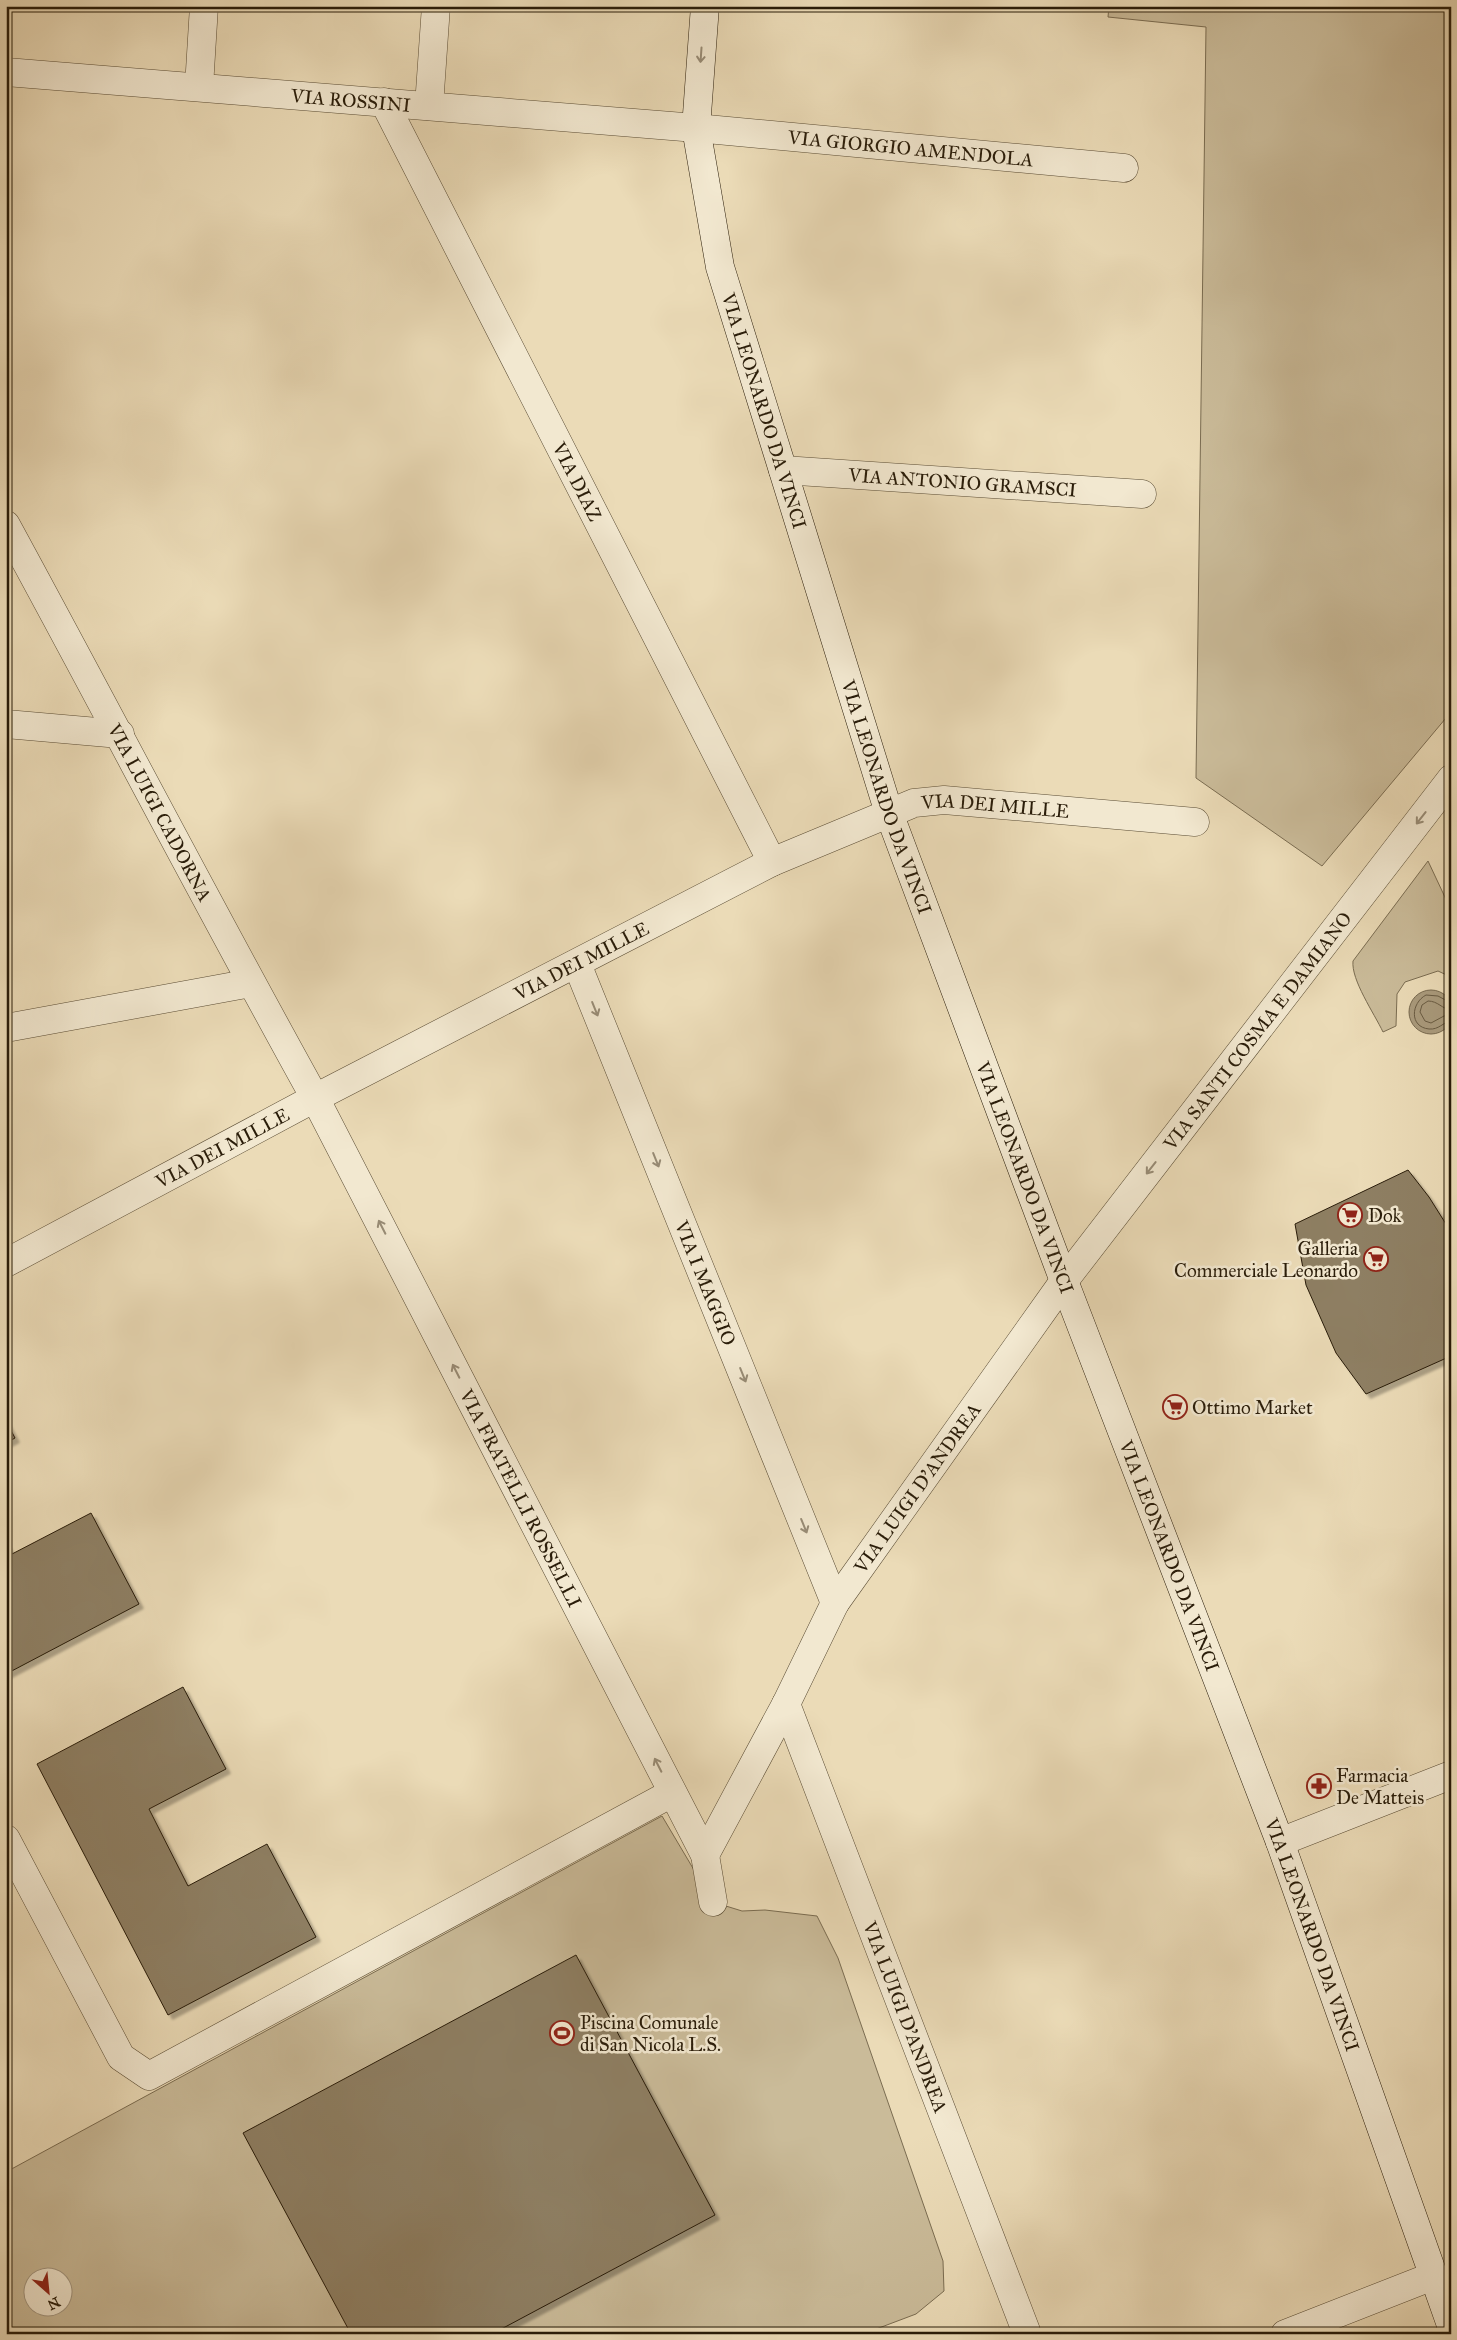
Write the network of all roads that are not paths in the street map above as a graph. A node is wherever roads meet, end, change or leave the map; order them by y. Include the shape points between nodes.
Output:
1 (204, 6) edge
2 (436, 6) edge
3 (705, 6) edge
4 (6, 72) edge
5 (199, 87) junction
6 (384, 102) junction
7 (429, 106) junction
8 (696, 128) junction
9 (1124, 168) dead end
10 (783, 470) junction
11 (1142, 494) dead end
12 (6, 525) edge
13 (6, 724) edge
14 (120, 734) junction
15 (1451, 779) edge
16 (890, 814) junction
17 (1195, 822) dead end
18 (772, 862) junction
19 (576, 964) junction
20 (251, 983) junction
21 (6, 1028) edge
22 (315, 1098) junction
23 (6, 1263) edge
24 (1064, 1282) junction
25 (835, 1603) junction
26 (786, 1704) junction
27 (1451, 1775) edge
28 (672, 1793) junction
29 (6, 1839) edge
30 (1280, 1842) junction
31 (705, 1855) junction
32 (713, 1902) dead end
33 (1434, 2276) junction
34 (1451, 2325) edge
35 (1024, 2333) edge
36 (1285, 2334) edge

1 - 5 street
2 - 7 street
3 -> 8 street, VIA LEONARDO DA VINCI
4 - 5 street, VIA ROSSINI
5 - 6 street, VIA ROSSINI
6 - 7 street, VIA ROSSINI
6 - 18 street, VIA DIAZ
7 - 8 street, VIA ROSSINI
8 - 9 street, VIA GIORGIO AMENDOLA
8 - 10 street, VIA LEONARDO DA VINCI via 720,267
10 - 11 street, VIA ANTONIO GRAMSCI
10 - 16 street, VIA LEONARDO DA VINCI
12 - 14 street, VIA LUIGI CADORNA
13 - 14 street
14 - 20 street, VIA LUIGI CADORNA
15 -> 24 street, VIA SANTI COSMA E DAMIANO
16 - 17 street, VIA DEI MILLE via 914,803 944,800
16 - 18 street, VIA DEI MILLE
16 - 24 street, VIA LEONARDO DA VINCI
18 - 19 street, VIA DEI MILLE
19 - 22 street, VIA DEI MILLE
19 -> 25 street, VIA I MAGGIO
20 - 21 street
20 - 22 street, VIA LUIGI CADORNA
22 - 23 street, VIA DEI MILLE
28 -> 22 street, VIA FRATELLI ROSSELLI
24 - 25 street, VIA LUIGI D'ANDREA
24 - 30 street, VIA LEONARDO DA VINCI
25 - 26 street, VIA LUIGI D'ANDREA
26 - 31 street, VIA LUIGI D'ANDREA
26 - 35 street, VIA LUIGI D'ANDREA
27 - 30 street
28 - 29 street via 149,2076 121,2057
28 - 31 street, VIA FRATELLI ROSSELLI
30 - 33 street, VIA LEONARDO DA VINCI
31 - 32 street, VIA FRATELLI ROSSELLI
33 - 34 street, VIA LEONARDO DA VINCI
33 - 36 street

